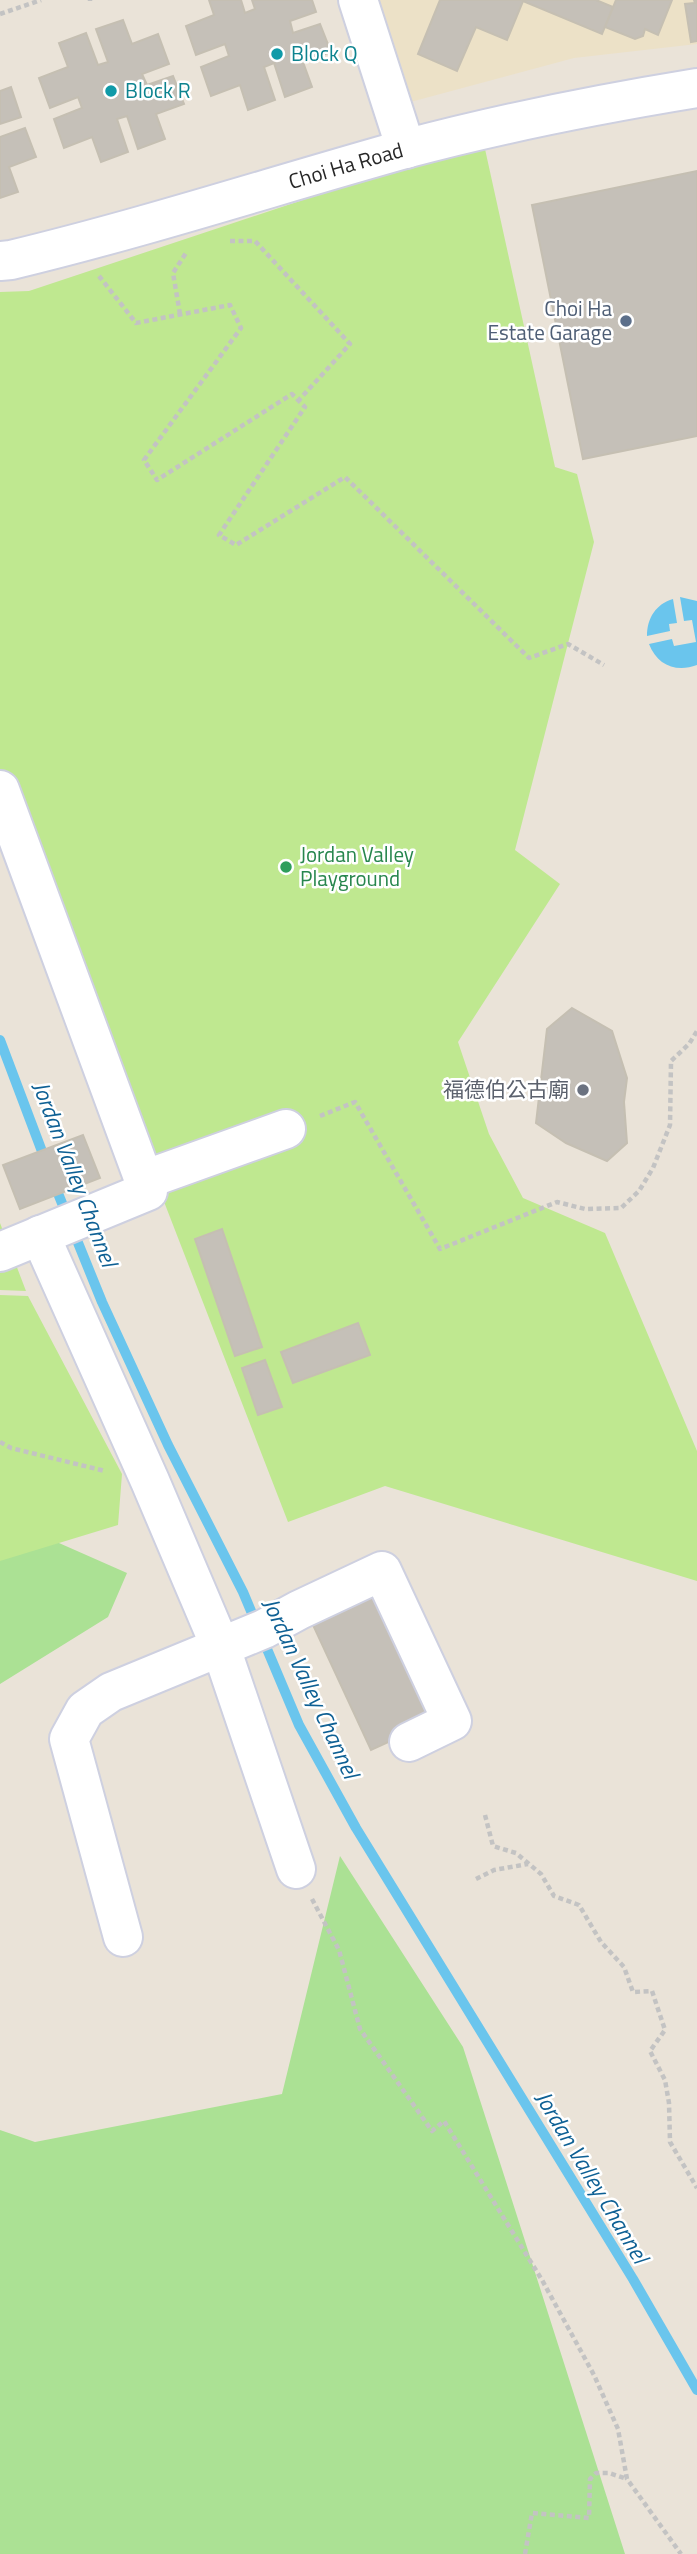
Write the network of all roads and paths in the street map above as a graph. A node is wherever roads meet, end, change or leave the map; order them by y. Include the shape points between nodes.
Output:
1 (41, 0) edge
2 (358, 0) edge
3 (0, 14) edge
4 (697, 88) edge
5 (406, 149) junction
6 (218, 241) dead end
7 (187, 252) dead end
8 (4, 259) edge
9 (97, 274) dead end
10 (180, 314) junction
11 (299, 400) junction
12 (604, 665) dead end
13 (0, 790) edge
14 (697, 1031) edge
15 (355, 1102) dead end
16 (286, 1129) dead end
17 (146, 1185) junction
18 (40, 1235) junction
19 (0, 1252) edge
20 (0, 1442) edge
21 (150, 1482) junction
22 (221, 1648) junction
23 (409, 1742) dead end
24 (485, 1815) dead end
25 (529, 1864) junction
26 (296, 1869) joint
27 (476, 1879) dead end
28 (123, 1937) dead end
29 (697, 2188) edge
30 (627, 2479) junction
31 (525, 2554) edge
32 (681, 2554) edge

1 - 3 path
2 - 5 street
4 - 5 street, Choi Ha Road via 580,107
5 - 8 street, Choi Ha Road via 125,232
6 - 11 path via 255,241 350,344
7 - 10 path via 173,273
9 - 10 path via 135,323
10 - 11 path via 230,305 241,328 144,460 157,480 292,394
11 - 12 path via 304,407 219,535 236,545 345,477 529,658 568,644
13 - 17 street
14 - 15 path via 671,1061 670,1125 653,1168 621,1208 585,1209 557,1202 440,1248
16 - 17 street
17 - 18 street
18 - 19 street
18 - 21 street
20 - 21 path
21 - 22 street
22 - 23 street via 382,1571 452,1721
22 - 26 street
22 - 28 street via 111,1692 85,1710 69,1739 84,1754
24 - 25 path via 493,1846 516,1853
25 - 27 path via 494,1870
25 - 29 path via 554,1896 579,1905 601,1942 624,1967 633,1992 652,1991 665,2030 650,2051 665,2080 670,2142
26 - 30 path via 340,1950 360,2029 432,2131 444,2122 594,2375 618,2429
30 - 31 path via 609,2473 596,2473 590,2479 589,2518 532,2513
30 - 32 path

